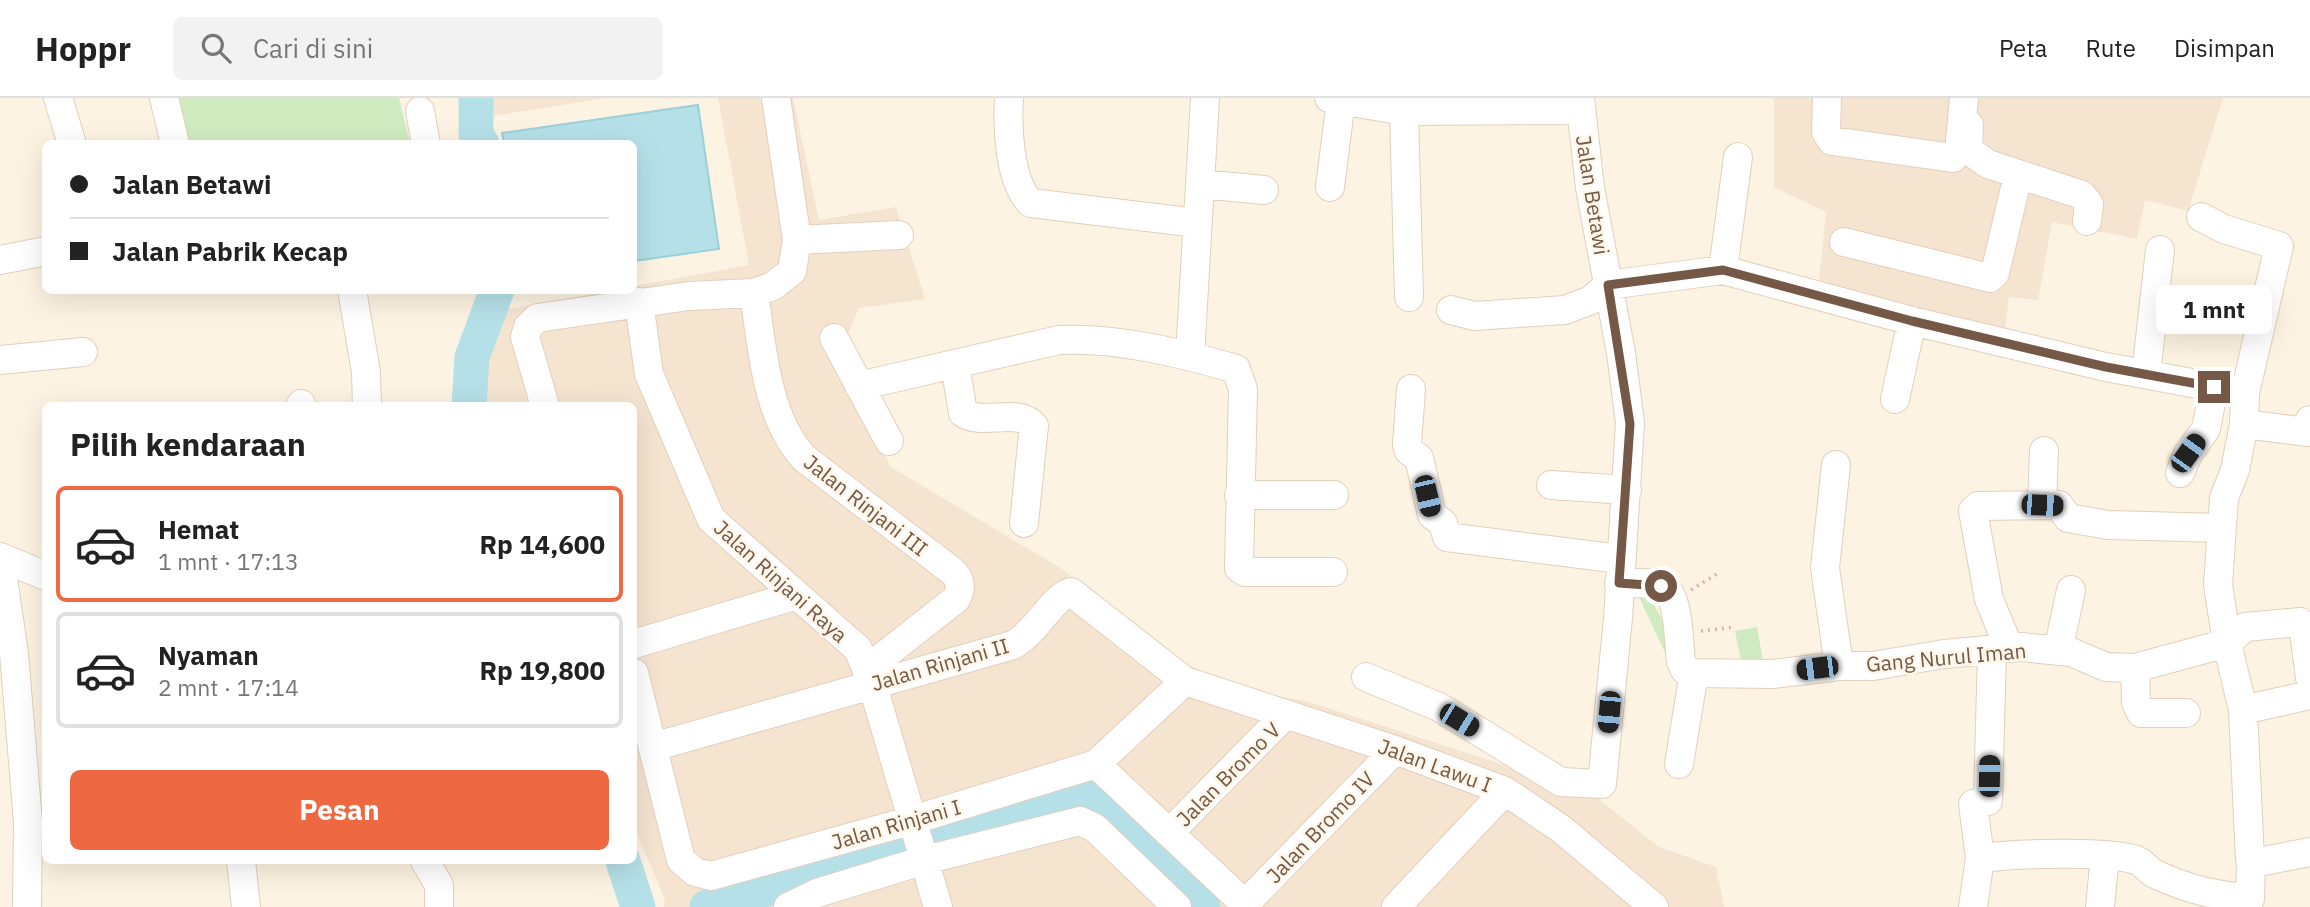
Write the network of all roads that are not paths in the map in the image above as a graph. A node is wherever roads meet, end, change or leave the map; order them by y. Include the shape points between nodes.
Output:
1 (58, 98) edge
2 (164, 98) edge
3 (776, 98) edge
4 (1009, 98) edge
5 (1205, 98) edge
6 (1827, 98) edge
7 (1964, 98) edge
8 (1974, 98) edge
9 (1335, 99) edge
10 (1580, 104) edge
11 (1404, 110) junction
12 (420, 111) dead end
13 (71, 140) edge
14 (174, 140) edge
15 (425, 140) edge
16 (1738, 157) dead end
17 (2018, 175) junction
18 (1201, 184) junction
19 (1330, 187) dead end
20 (1264, 190) dead end
21 (2201, 217) dead end
22 (2087, 221) dead end
23 (1197, 223) junction
24 (899, 235) dead end
25 (797, 240) junction
26 (1844, 242) dead end
27 (2160, 250) dead end
28 (42, 252) edge
29 (0, 260) edge
30 (1723, 270) junction
31 (1608, 285) junction
32 (754, 293) junction
33 (353, 294) edge
34 (1409, 297) dead end
35 (639, 302) junction
36 (1451, 310) dead end
37 (1912, 321) junction
38 (834, 338) dead end
39 (83, 352) dead end
40 (1190, 356) junction
41 (0, 360) edge
42 (955, 364) junction
43 (2146, 374) junction
44 (859, 386) junction
45 (2214, 387) junction
46 (1411, 389) dead end
47 (2245, 393) junction
48 (1895, 399) dead end
49 (366, 402) edge
50 (544, 402) edge
51 (2244, 424) junction
52 (2309, 428) edge
53 (889, 441) dead end
54 (2044, 451) dead end
55 (1836, 465) dead end
56 (2180, 473) dead end
57 (1551, 485) dead end
58 (1627, 490) junction
59 (1239, 495) junction
60 (1334, 495) dead end
61 (2042, 505) junction
62 (1024, 523) dead end
63 (2222, 528) junction
64 (0, 558) edge
65 (1619, 571) junction
66 (1333, 572) dead end
67 (42, 574) edge
68 (2071, 590) dead end
69 (797, 595) junction
70 (637, 643) edge
71 (2227, 643) junction
72 (2000, 649) junction
73 (2058, 651) junction
74 (1839, 666) junction
75 (2136, 668) junction
76 (1695, 673) junction
77 (869, 676) junction
78 (1366, 677) dead end
79 (2310, 678) edge
80 (1185, 681) junction
81 (637, 685) edge
82 (2310, 695) edge
83 (2243, 710) junction
84 (2186, 713) dead end
85 (1286, 715) junction
86 (653, 747) junction
87 (1395, 750) junction
88 (1096, 764) junction
89 (1679, 764) dead end
90 (12, 775) edge
91 (1505, 791) junction
92 (37, 822) edge
93 (1169, 833) junction
94 (919, 840) junction
95 (2310, 852) edge
96 (2105, 856) junction
97 (1980, 858) junction
98 (2251, 860) junction
99 (241, 864) edge
100 (427, 864) edge
101 (18, 898) edge
102 (2251, 903) edge
103 (1246, 906) edge
104 (246, 907) edge
105 (439, 907) edge
106 (788, 907) edge
107 (938, 907) edge
108 (1177, 907) edge
109 (1396, 907) edge
110 (1654, 907) edge
111 (1973, 907) edge
112 (2100, 907) edge

1 - 13 street
2 - 14 street
3 - 25 street
4 - 23 street via 1009,142 1022,195 1031,203
5 - 18 street
6 - 7 street via 1826,132 1836,142 1953,158 1959,151
8 - 17 street via 1968,150
9 - 11 street
9 - 19 street
10 - 11 street
10 - 31 street, Jalan Betawi
11 - 34 street
12 - 15 street
16 - 30 street
17 - 22 street via 2082,195 2090,204
17 - 26 street via 1995,273 1990,278
18 - 20 street
18 - 23 street
21 - 47 street via 2279,246
23 - 40 street
24 - 25 street
25 - 32 street via 792,271
27 - 43 street
28 - 29 street
30 - 31 street
30 - 37 street
31 - 36 street via 1591,300 1565,310 1474,316
31 - 58 street, Jalan Betawi via 1630,424
32 - 35 street
32 - 77 street, Jalan Rinjani III via 762,349 790,444 952,571 960,583 956,598
33 - 49 street via 366,372
35 - 50 street via 537,318 528,327 525,337
35 - 69 street, Jalan Rinjani Raya via 649,374 705,509 720,530
37 - 43 street
37 - 48 street
38 - 44 street
39 - 41 street
40 - 42 street via 1083,338
40 - 59 street via 1236,369 1242,380
42 - 44 street
42 - 62 street via 963,413 973,418 1023,418 1034,426
43 - 45 street
44 - 53 street
45 - 47 street
45 - 56 street via 2206,429
46 - 65 street via 1407,445 1419,458 1432,514 1443,523 1447,537
47 - 51 street
51 - 52 street
51 - 63 street via 2224,498
54 - 61 street
55 - 74 street via 1825,568
57 - 58 street
58 - 65 street, Jalan Betawi
59 - 60 street
59 - 66 street via 1239,568 1245,572
61 - 63 street via 2059,505 2068,518 2108,525
61 - 72 street via 1978,506 1973,511
63 - 71 street via 2218,585
64 - 67 street
64 - 90 street via 14,653
65 - 76 street via 1661,586 1674,600 1683,668
65 - 78 street, Jalan Betawi via 1602,784 1560,782 1439,707
68 - 73 street
69 - 70 street
69 - 77 street, Jalan Rinjani Raya via 858,649
71 - 75 street, Gang Nurul Iman
71 - 79 street, Gang Nurul Iman via 2245,627 2300,622
71 - 83 street
72 - 73 street, Gang Nurul Iman
72 - 74 street, Gang Nurul Iman via 1873,666
72 - 97 street via 1981,803
73 - 75 street, Gang Nurul Iman via 2106,667
74 - 76 street, Gang Nurul Iman via 1773,674
75 - 84 street via 2136,703 2141,713
76 - 89 street
77 - 80 street, Jalan Rinjani II via 1013,645 1032,633 1059,598 1071,592
77 - 86 street, Jalan Rinjani II
77 - 94 street, Jalan Rinjani Raya
80 - 85 street, Jalan Lawu I
80 - 88 street
81 - 86 street
82 - 83 street
83 - 98 street
85 - 87 street, Jalan Lawu I
85 - 93 street, Jalan Bromo V
86 - 94 street, Jalan Rinjani I via 681,860 695,872 714,875
87 - 91 street, Jalan Lawu I
87 - 103 street, Jalan Bromo IV
88 - 93 street
88 - 94 street, Jalan Rinjani I
90 - 92 street
91 - 109 street
91 - 110 street, Jalan Lawu I via 1560,828
92 - 101 street
93 - 103 street
94 - 106 street
94 - 107 street, Jalan Rinjani Raya
94 - 108 street via 1085,822
95 - 98 street
96 - 97 street
96 - 102 street via 2138,860 2149,872 2195,892
96 - 112 street
97 - 111 street
98 - 102 street
99 - 104 street
100 - 105 street via 439,885

